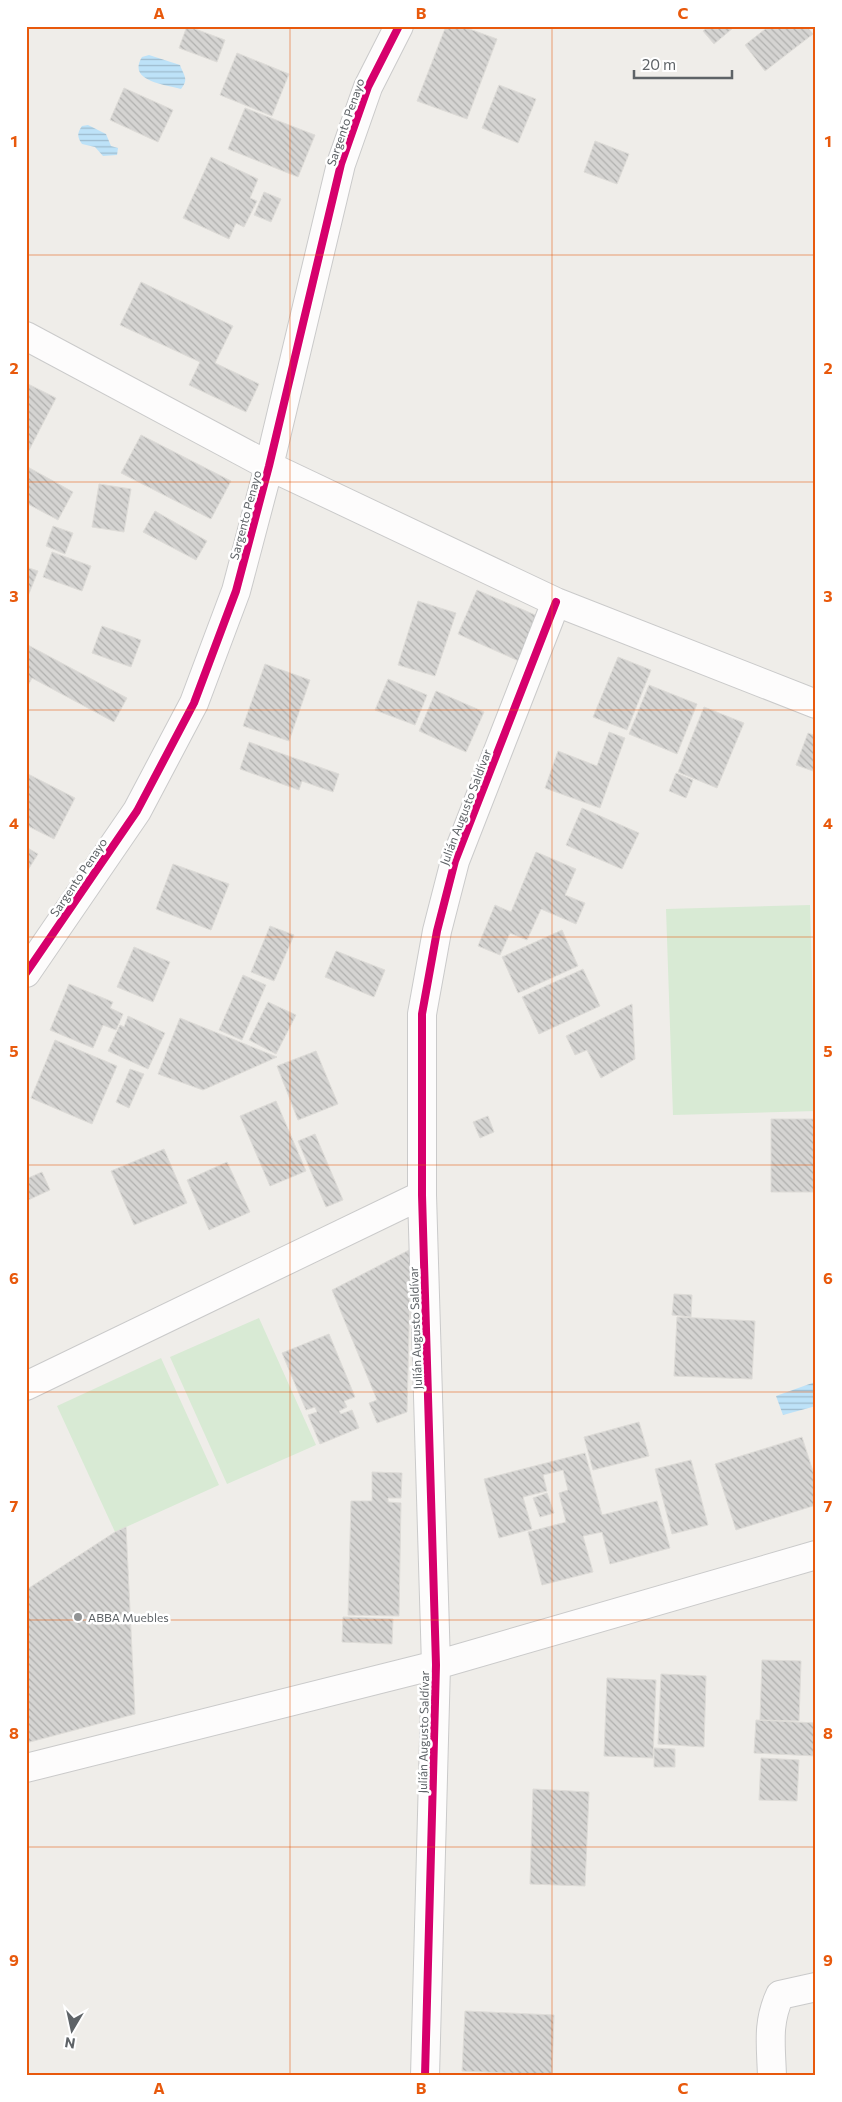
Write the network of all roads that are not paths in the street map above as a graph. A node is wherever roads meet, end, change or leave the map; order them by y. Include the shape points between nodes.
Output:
1 (399, 26) edge
2 (26, 336) edge
3 (270, 466) junction
4 (556, 602) junction
5 (816, 704) edge
6 (26, 974) edge
7 (422, 1195) junction
8 (26, 1386) edge
9 (816, 1555) edge
10 (436, 1665) junction
11 (26, 1768) edge
12 (816, 1987) edge
13 (425, 2076) edge
14 (772, 2076) edge

1 - 3 street, Sargento Penayo via 368,87 341,164
2 - 3 street
3 - 4 street
3 - 6 street, Sargento Penayo via 236,591 194,703 137,811
4 - 5 street
4 - 7 street, Julián Augusto Saldívar via 455,861 437,930 422,1014
7 - 8 street
7 - 10 street, Julián Augusto Saldívar
9 - 10 street
10 - 11 street
10 - 13 street, Julián Augusto Saldívar
12 - 14 street via 780,1995 770,2028

